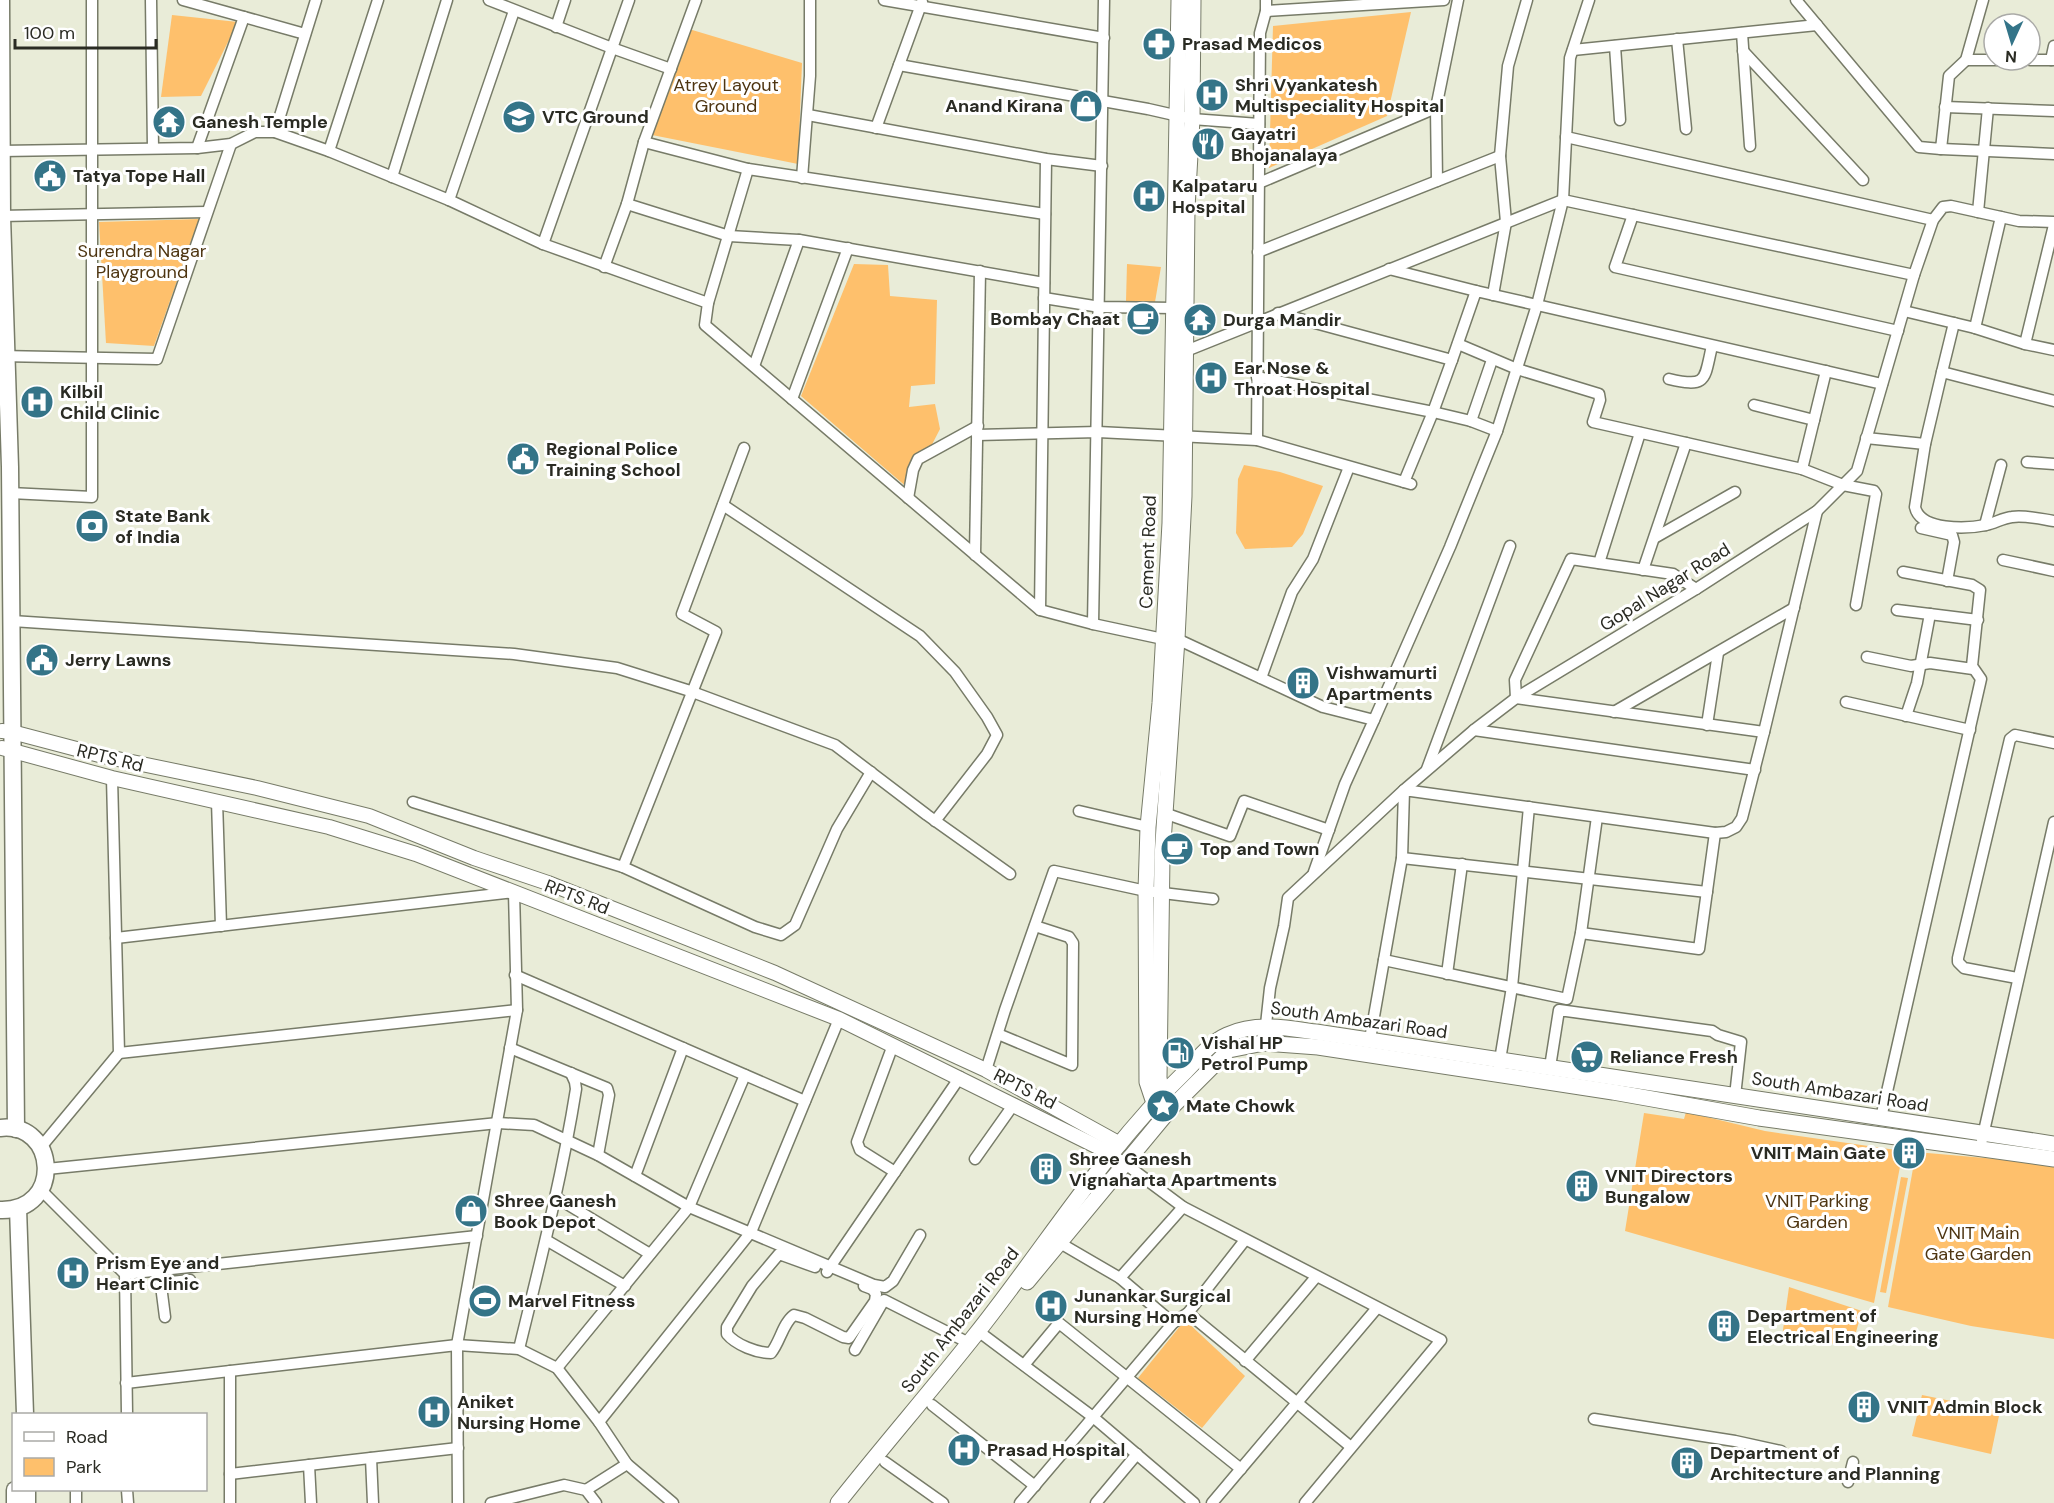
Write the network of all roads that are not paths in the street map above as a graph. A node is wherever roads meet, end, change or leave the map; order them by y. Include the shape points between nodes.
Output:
1 (1, 0) edge
2 (92, 0) edge
3 (151, 0) edge
4 (183, 0) edge
5 (316, 0) edge
6 (378, 0) edge
7 (447, 0) edge
8 (489, 0) edge
9 (565, 0) edge
10 (629, 0) edge
11 (696, 0) edge
12 (810, 0) edge
13 (884, 0) edge
14 (1104, 0) edge
15 (1179, 0) edge
16 (1193, 0) edge
17 (1444, 0) edge
18 (1458, 0) edge
19 (1527, 0) edge
20 (1589, 0) edge
21 (1796, 0) edge
22 (1983, 0) edge
23 (921, 3) edge
24 (1266, 5) edge
25 (514, 10) junction
26 (244, 17) junction
27 (1817, 25) junction
28 (556, 27) junction
29 (1742, 33) junction
30 (305, 34) junction
31 (1104, 38) junction
32 (1677, 39) junction
33 (1615, 46) junction
34 (2054, 46) edge
35 (612, 48) junction
36 (1573, 50) junction
37 (1743, 51) junction
38 (1966, 60) junction
39 (1982, 60) edge
40 (2052, 60) edge
41 (899, 65) junction
42 (671, 69) junction
43 (1104, 102) junction
44 (1946, 107) junction
45 (1436, 108) junction
46 (1988, 108) junction
47 (2054, 111) edge
48 (808, 115) junction
49 (1184, 117) junction
50 (1620, 120) dead end
51 (1259, 124) junction
52 (876, 128) junction
53 (1686, 129) dead end
54 (276, 132) junction
55 (1566, 137) junction
56 (644, 142) junction
57 (231, 144) junction
58 (1750, 147) dead end
59 (153, 148) junction
60 (197, 148) junction
61 (1941, 148) junction
62 (91, 150) junction
63 (1984, 150) junction
64 (1, 151) edge
65 (329, 151) junction
66 (2054, 154) edge
67 (1500, 156) junction
68 (1046, 159) junction
69 (1102, 166) junction
70 (748, 170) junction
71 (392, 177) junction
72 (802, 178) junction
73 (1863, 180) dead end
74 (1437, 181) junction
75 (1258, 183) junction
76 (449, 200) junction
77 (1563, 200) junction
78 (627, 204) junction
79 (207, 212) junction
80 (1978, 212) junction
81 (92, 213) junction
82 (1045, 214) junction
83 (1633, 215) junction
84 (1, 216) edge
85 (2001, 217) junction
86 (1933, 220) junction
87 (1506, 222) junction
88 (2054, 223) edge
89 (729, 236) junction
90 (799, 240) junction
91 (543, 244) junction
92 (848, 248) junction
93 (1258, 252) junction
94 (604, 267) junction
95 (1389, 269) junction
96 (980, 272) junction
97 (1914, 275) junction
98 (1044, 283) junction
99 (1476, 291) junction
100 (1493, 295) junction
101 (1044, 298) junction
102 (708, 303) junction
103 (1537, 305) junction
104 (1100, 307) junction
105 (1174, 308) junction
106 (1904, 311) junction
107 (1277, 313) junction
108 (1257, 321) junction
109 (1954, 323) junction
110 (1976, 328) junction
111 (1898, 331) junction
112 (1458, 344) junction
113 (2025, 344) junction
114 (1712, 346) junction
115 (2054, 350) edge
116 (1186, 351) junction
117 (2, 356) edge
118 (93, 359) junction
119 (1452, 360) junction
120 (1492, 360) junction
121 (754, 366) junction
122 (1517, 369) junction
123 (1826, 372) junction
124 (1942, 372) junction
125 (1257, 377) junction
126 (1669, 380) dead end
127 (1882, 384) junction
128 (792, 399) junction
129 (2054, 400) edge
130 (1754, 405) dead end
131 (1433, 412) junction
132 (1814, 420) junction
133 (1471, 421) junction
134 (978, 430) junction
135 (1497, 431) junction
136 (1098, 432) junction
137 (1640, 433) junction
138 (1042, 435) junction
139 (1178, 436) junction
140 (1866, 438) junction
141 (1257, 441) junction
142 (1686, 443) junction
143 (1925, 444) junction
144 (744, 448) dead end
145 (2027, 462) dead end
146 (2054, 464) edge
147 (2001, 465) dead end
148 (1349, 466) junction
149 (1802, 469) junction
150 (1843, 485) junction
151 (1735, 492) dead end
152 (10, 494) junction
153 (908, 498) junction
154 (723, 504) junction
155 (1816, 511) junction
156 (2054, 521) edge
157 (1985, 525) junction
158 (1921, 528) dead end
159 (1656, 537) junction
160 (1510, 546) dead end
161 (975, 555) junction
162 (2003, 560) dead end
163 (1599, 563) junction
164 (0, 564) edge
165 (1643, 570) junction
166 (1903, 572) dead end
167 (2054, 572) edge
168 (1947, 580) junction
169 (1696, 589) junction
170 (1856, 605) dead end
171 (1794, 608) junction
172 (1040, 610) junction
173 (1897, 610) dead end
174 (1930, 614) junction
175 (1978, 620) junction
176 (1093, 624) junction
177 (5, 626) edge
178 (1170, 639) junction
179 (1719, 652) junction
180 (1867, 657) dead end
181 (1920, 664) junction
182 (1973, 669) junction
183 (1261, 678) junction
184 (693, 692) junction
185 (1516, 698) junction
186 (1846, 702) dead end
187 (1614, 712) junction
188 (1906, 716) junction
189 (1374, 720) junction
190 (1707, 725) junction
191 (1474, 730) junction
192 (1970, 730) junction
193 (7, 731) junction
194 (1764, 732) junction
195 (2054, 743) edge
196 (7, 750) junction
197 (1755, 770) junction
198 (871, 772) junction
199 (1426, 772) junction
200 (112, 778) junction
201 (1404, 790) junction
202 (217, 801) junction
203 (412, 802) dead end
204 (1529, 807) junction
205 (1079, 811) dead end
206 (1164, 813) junction
207 (1597, 817) junction
208 (935, 821) junction
209 (2054, 822) edge
210 (1148, 827) junction
211 (1329, 830) junction
212 (1714, 832) junction
213 (1402, 858) junction
214 (1462, 864) junction
215 (623, 867) junction
216 (1523, 871) junction
217 (1010, 874) dead end
218 (1313, 874) junction
219 (1590, 879) junction
220 (514, 892) junction
221 (1154, 892) junction
222 (1707, 892) junction
223 (1213, 899) dead end
224 (221, 926) junction
225 (1035, 926) junction
226 (1581, 933) junction
227 (116, 938) junction
228 (1384, 960) junction
229 (1447, 974) junction
230 (515, 975) junction
231 (2017, 978) junction
232 (1512, 987) junction
233 (517, 1010) junction
234 (839, 1019) junction
235 (1266, 1026) junction
236 (998, 1034) junction
237 (1370, 1039) junction
238 (1264, 1043) junction
239 (893, 1045) junction
240 (510, 1048) junction
241 (684, 1048) junction
242 (119, 1053) junction
243 (1550, 1066) junction
244 (1499, 1067) junction
245 (986, 1070) junction
246 (571, 1073) junction
247 (745, 1075) junction
248 (960, 1077) junction
249 (1735, 1096) junction
250 (1158, 1099) junction
251 (805, 1101) junction
252 (1014, 1104) junction
253 (1168, 1112) junction
254 (1881, 1118) junction
255 (498, 1123) junction
256 (8, 1128) edge
257 (568, 1139) junction
258 (1982, 1141) junction
259 (2054, 1144) edge
260 (41, 1147) junction
261 (1116, 1149) junction
262 (598, 1155) junction
263 (975, 1159) dead end
264 (2054, 1159) edge
265 (1126, 1163) junction
266 (47, 1169) junction
267 (895, 1172) junction
268 (635, 1176) junction
269 (41, 1190) junction
270 (556, 1197) junction
271 (689, 1207) junction
272 (1182, 1207) junction
273 (9, 1209) edge
274 (751, 1232) junction
275 (920, 1235) dead end
276 (477, 1236) junction
277 (546, 1240) junction
278 (1245, 1240) junction
279 (1060, 1243) junction
280 (787, 1252) junction
281 (650, 1254) junction
282 (828, 1269) junction
283 (159, 1270) junction
284 (125, 1274) junction
285 (1316, 1277) junction
286 (1120, 1278) junction
287 (190, 1280) dead end
288 (161, 1283) junction
289 (625, 1286) junction
290 (1377, 1308) junction
291 (1188, 1313) junction
292 (165, 1317) dead end
293 (1173, 1323) junction
294 (978, 1337) junction
295 (457, 1345) junction
296 (519, 1349) junction
297 (855, 1350) dead end
298 (1245, 1361) junction
299 (1024, 1365) junction
300 (557, 1368) junction
301 (230, 1371) junction
302 (1128, 1377) junction
303 (126, 1383) junction
304 (1296, 1403) junction
305 (932, 1405) junction
306 (14, 1413) edge
307 (25, 1413) edge
308 (127, 1413) edge
309 (1093, 1418) junction
310 (1594, 1419) dead end
311 (599, 1422) junction
312 (1352, 1447) junction
313 (458, 1449) junction
314 (1781, 1450) dead end
315 (1137, 1455) junction
316 (371, 1458) junction
317 (885, 1462) junction
318 (1853, 1462) dead end
319 (627, 1464) junction
320 (309, 1465) junction
321 (1241, 1469) junction
322 (230, 1474) junction
323 (1848, 1482) dead end
324 (1035, 1486) junction
325 (586, 1490) junction
326 (230, 1503) edge
327 (311, 1503) edge
328 (373, 1503) edge
329 (458, 1503) edge
330 (491, 1503) edge
331 (596, 1503) edge
332 (673, 1503) edge
333 (838, 1503) edge
334 (850, 1503) edge
335 (943, 1503) edge
336 (1020, 1503) edge
337 (1096, 1503) edge
338 (1194, 1503) edge
339 (1212, 1503) edge
340 (1305, 1503) edge

1 - 64 main road
2 - 62 street
3 - 59 street
4 - 26 street
5 - 30 street
6 - 65 street
7 - 71 street
8 - 25 street
9 - 28 street
10 - 35 street
11 - 42 street
12 - 48 street
13 - 23 street
14 - 31 street
15 - 49 main road, Cement Road
16 - 49 main road, Cement Road
17 - 24 street
18 - 45 street
19 - 67 street via 1508,66
20 - 36 street
21 - 27 street
22 - 38 street
23 - 31 street
23 - 41 street
24 - 51 street via 1260,33
25 - 28 street
25 - 76 street
26 - 30 street
26 - 60 street
27 - 29 street
27 - 61 street via 1919,147
28 - 35 street
29 - 32 street
29 - 37 street
30 - 54 street
31 - 43 street
32 - 33 street
32 - 53 street
33 - 36 street
33 - 50 street
34 - 40 street
35 - 42 street
35 - 91 street
36 - 55 street
37 - 58 street
37 - 73 street
38 - 39 street
38 - 44 street via 1950,76
41 - 43 street
41 - 52 street
42 - 56 street
43 - 49 street
43 - 69 street
44 - 46 street
44 - 61 street
45 - 74 street
45 - 75 street
46 - 47 street
46 - 63 street
48 - 52 street
48 - 72 street
49 - 51 street
49 - 105 main road, Cement Road
49 - 116 main road, Cement Road
51 - 75 street
52 - 68 street
54 - 57 street via 255,132
54 - 65 street
55 - 77 street
55 - 86 street
56 - 70 street
56 - 78 street
57 - 60 street
57 - 79 street
59 - 60 street
59 - 62 street
61 - 63 street
62 - 64 street
62 - 81 street
63 - 66 street
63 - 80 street
64 - 84 main road
65 - 71 street
67 - 74 street
67 - 87 street
68 - 69 street
68 - 82 street
69 - 104 street
70 - 72 street
70 - 89 street
71 - 76 street
72 - 82 street
74 - 93 street
75 - 93 street
76 - 91 street
77 - 83 street
77 - 87 street
77 - 103 street
78 - 89 street
78 - 94 street
79 - 81 street
79 - 118 street via 157,359
80 - 85 street
80 - 86 street via 1943,207
81 - 84 street
81 - 118 street
82 - 98 street
83 - 97 street
83 - 111 street via 1615,267
84 - 117 main road
85 - 88 street
85 - 110 street
86 - 97 street, Gopal Nagar Road
87 - 95 street
87 - 100 street
88 - 113 street
89 - 90 street
89 - 102 street
90 - 92 street
90 - 121 street
91 - 94 street
92 - 96 street
92 - 128 street
93 - 108 street
94 - 102 street
95 - 99 street
95 - 107 street
96 - 98 street
96 - 134 street
97 - 106 street, Gopal Nagar Road
98 - 101 street
99 - 100 street
99 - 112 street
100 - 103 street
101 - 104 street
101 - 138 street
102 - 121 street via 705,325
103 - 114 street
103 - 122 street
104 - 105 street
104 - 136 street
105 - 139 main road, Cement Road
106 - 109 street
106 - 111 street, Gopal Nagar Road
107 - 108 street
107 - 119 street
108 - 116 street
108 - 125 street
109 - 110 street
109 - 124 street
110 - 113 street
111 - 127 street, Gopal Nagar Road
112 - 119 street
112 - 120 street
113 - 115 street
114 - 123 street
114 - 126 street via 1705,376 1699,382 1692,385
116 - 139 main road, Cement Road
117 - 118 street
117 - 152 main road
118 - 152 street via 92,497
119 - 131 street
120 - 122 street
120 - 133 street
121 - 128 street
122 - 135 street
122 - 137 street via 1599,394 1593,422
123 - 127 street
123 - 132 street
124 - 129 street
124 - 143 street
125 - 131 street
125 - 141 street
127 - 140 street, Gopal Nagar Road
128 - 153 street
130 - 132 street
131 - 133 street
131 - 148 street via 1408,483
132 - 149 street
133 - 135 street
134 - 138 street
134 - 153 street via 918,459
134 - 161 street
135 - 189 street
136 - 138 street
136 - 139 street
136 - 176 street
137 - 142 street
137 - 163 street
138 - 172 street
139 - 141 street
139 - 178 main road, Cement Road
140 - 143 street
140 - 150 street, Gopal Nagar Road via 1857,471
141 - 148 street
142 - 149 street
142 - 159 street
143 - 157 street via 1915,507 1919,516 1939,525
144 - 154 street
145 - 146 street
147 - 157 street
148 - 183 street via 1313,559 1292,592
149 - 150 street
150 - 155 street, Gopal Nagar Road
150 - 170 street via 1872,489 1876,494
151 - 159 street
152 - 177 main road
153 - 161 street
154 - 184 street via 682,614 716,632
154 - 208 street via 920,636 956,672 987,717 997,735
155 - 169 street, Gopal Nagar Road
155 - 171 street
156 - 157 street via 2013,517
158 - 168 street via 1952,534
159 - 165 street
160 - 199 street
161 - 172 street
162 - 167 street
163 - 165 street
163 - 185 street via 1571,559 1515,680
164 - 177 main road
165 - 169 street via 1673,574
166 - 168 street
168 - 175 street via 1980,590
169 - 185 street, Gopal Nagar Road
171 - 179 street
171 - 194 street
172 - 176 street
173 - 174 street
174 - 175 street
174 - 181 street
175 - 182 street
176 - 178 street
177 - 184 street via 514,654 617,668
177 - 193 main road
178 - 183 street
178 - 206 main road, Cement Road
178 - 210 main road, Cement Road
179 - 187 street
179 - 190 street
180 - 181 street via 1911,666
181 - 182 street
181 - 188 street
182 - 192 street via 1981,679
183 - 189 street via 1323,707
184 - 198 street via 836,745
184 - 215 street
185 - 187 street
185 - 191 street, Gopal Nagar Road
186 - 188 street
187 - 190 street
188 - 192 street
189 - 211 street
190 - 194 street
191 - 197 street
191 - 199 street, Gopal Nagar Road
192 - 254 street
193 - 196 main road
193 - 245 street via 369,816 775,973
194 - 197 street
195 - 231 street via 2015,735 2010,739 1958,958 1964,968
196 - 200 street, RPTS Rd
196 - 256 main road
197 - 212 street via 1742,818 1726,832
198 - 208 street
198 - 215 street via 837,829 795,925 781,935
199 - 201 street, Gopal Nagar Road
200 - 202 street, RPTS Rd
200 - 227 street
201 - 204 street
201 - 213 street
201 - 218 street, Gopal Nagar Road
202 - 220 street, RPTS Rd via 329,827 416,854
202 - 224 street
203 - 215 street
204 - 207 street
204 - 216 street
205 - 210 street
206 - 211 street via 1230,836 1244,801
206 - 221 main road, Cement Road
207 - 212 street
207 - 219 street
208 - 217 street
209 - 231 street
210 - 221 main road, Cement Road
211 - 218 street
212 - 222 street
213 - 214 street
213 - 228 street
214 - 216 street
214 - 229 street
216 - 219 street
216 - 232 street
218 - 235 street, Gopal Nagar Road via 1288,898
219 - 222 street
219 - 226 street
220 - 224 street
220 - 230 street
220 - 234 street, RPTS Rd
221 - 223 street
221 - 225 street via 1054,871
221 - 250 main road, Cement Road via 1147,1082
222 - 226 street via 1699,949
224 - 227 street
225 - 236 street
225 - 236 street via 1069,937 1073,943 1072,1065
226 - 232 street via 1568,999
227 - 242 street
228 - 229 street
228 - 237 street
229 - 232 street
230 - 233 street
230 - 241 street
231 - 258 street
232 - 244 street
233 - 240 street
233 - 242 street
234 - 239 street, RPTS Rd
234 - 251 street
235 - 237 main road, South Ambazari Road
235 - 238 street, Gopal Nagar Road
235 - 250 main road, South Ambazari Road via 1225,1035
236 - 245 street
237 - 244 main road, South Ambazari Road
238 - 244 main road, South Ambazari Road
238 - 253 main road, South Ambazari Road via 1229,1050
239 - 248 street, RPTS Rd
239 - 267 street via 858,1142 860,1150
240 - 246 street
240 - 255 street
241 - 247 street
241 - 268 street
242 - 260 street
243 - 244 main road, South Ambazari Road
243 - 249 main road, South Ambazari Road
243 - 249 street via 1559,1010 1712,1031 1741,1042
244 - 258 main road via 1759,1118
245 - 261 street
246 - 257 street via 576,1089
246 - 262 street via 607,1088
247 - 251 street
247 - 271 street
248 - 252 street, RPTS Rd
248 - 267 street
249 - 254 main road, South Ambazari Road
250 - 253 main road
250 - 261 main road, South Ambazari Road
251 - 274 street
252 - 261 street, RPTS Rd
252 - 263 street
253 - 265 main road, South Ambazari Road
254 - 258 main road, South Ambazari Road
255 - 257 street via 534,1125
255 - 266 street
255 - 276 street
256 - 260 main road via 26,1133
257 - 262 street
257 - 270 street
258 - 259 main road, South Ambazari Road
258 - 264 main road
260 - 266 main road
261 - 265 street
261 - 294 main road, South Ambazari Road
262 - 268 street
265 - 272 street
265 - 279 main road, South Ambazari Road
266 - 269 main road
267 - 282 street
268 - 271 street
269 - 273 main road via 35,1198
269 - 284 street
270 - 277 street
270 - 281 street
271 - 274 street
271 - 281 street
272 - 278 street
272 - 286 street
273 - 306 main road
273 - 307 main road
274 - 280 street
274 - 311 street
275 - 282 street via 893,1281 885,1287
276 - 283 street
276 - 295 street
277 - 289 street
277 - 296 street
278 - 285 street
278 - 291 street
279 - 286 street
279 - 294 main road, South Ambazari Road
280 - 282 street
280 - 282 street via 779,1254 752,1286 728,1327 727,1334 733,1340 771,1353 794,1315 849,1338 876,1294
281 - 289 street
283 - 284 street
283 - 288 street
284 - 303 street
285 - 290 street
285 - 298 street
286 - 293 street
287 - 288 street
288 - 292 street
289 - 300 street
290 - 304 street
290 - 312 street via 1441,1340
291 - 293 street
291 - 298 street
293 - 302 street
294 - 297 street via 884,1300
294 - 299 street
294 - 305 main road, South Ambazari Road
294 - 333 main road, South Ambazari Road
295 - 296 street
295 - 301 street
295 - 313 street
296 - 300 street
298 - 304 street
299 - 302 street via 1059,1323
299 - 309 street
300 - 311 street
301 - 303 street
301 - 322 street
302 - 309 street
302 - 321 street
303 - 308 street
304 - 312 street
304 - 321 street
305 - 317 main road, South Ambazari Road
305 - 324 street
309 - 315 street
309 - 324 street
310 - 314 street
311 - 319 street
312 - 340 street
313 - 316 street
313 - 329 street
315 - 337 street
315 - 338 street
316 - 320 street
316 - 328 street
317 - 334 main road, South Ambazari Road
317 - 335 street
318 - 323 street
319 - 325 street
319 - 332 street
320 - 322 street
320 - 327 street
321 - 339 street
322 - 326 street
324 - 336 street
325 - 330 street via 564,1485
325 - 331 street

